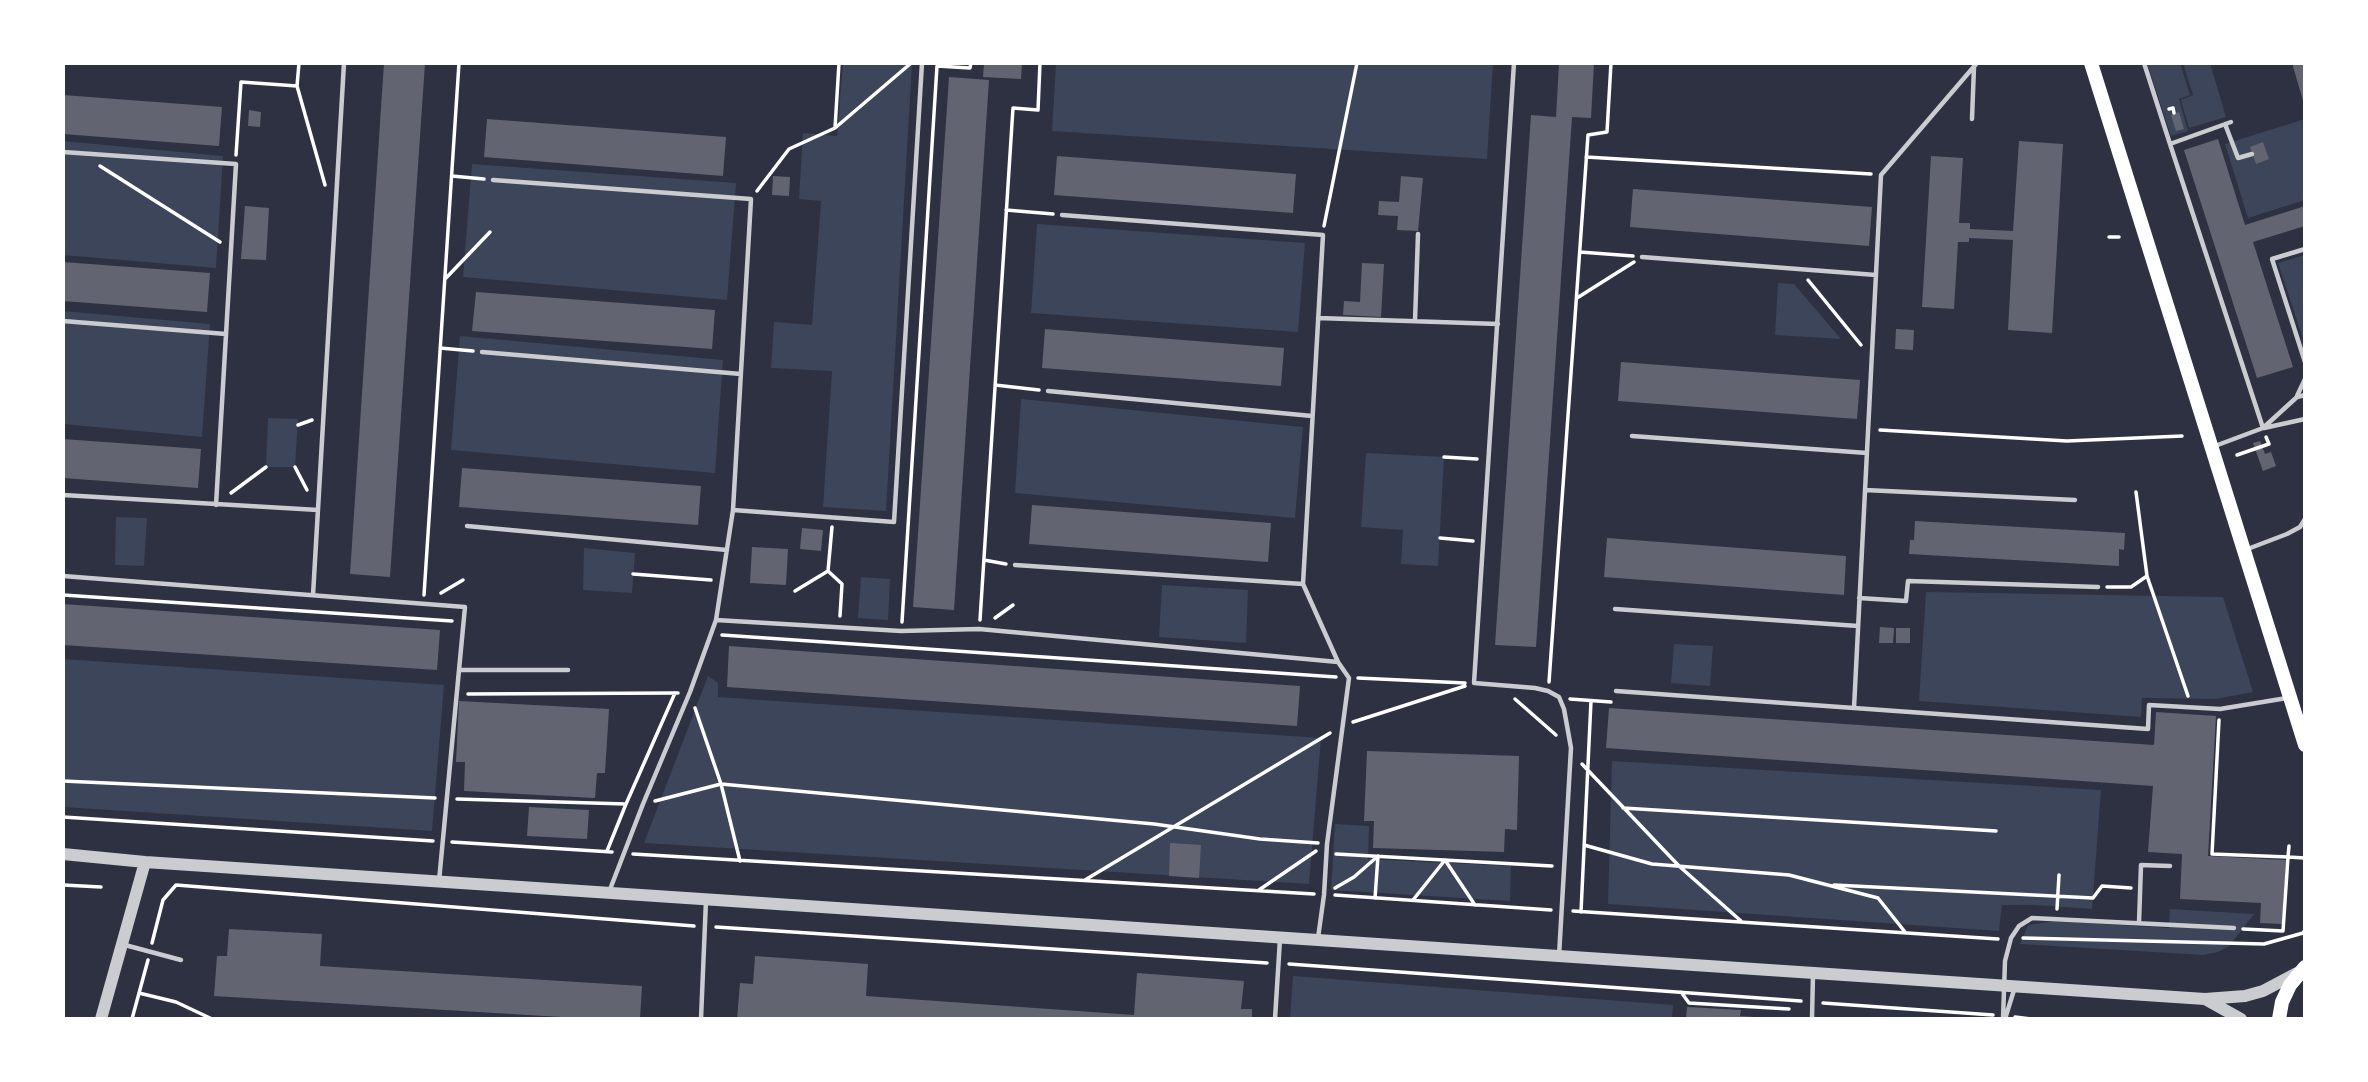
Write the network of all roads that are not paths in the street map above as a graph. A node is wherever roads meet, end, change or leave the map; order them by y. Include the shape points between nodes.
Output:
1 (344, 63) edge
2 (922, 63) edge
3 (1514, 63) edge
4 (2091, 63) edge
5 (2144, 63) edge
6 (1975, 64) edge
7 (1972, 119) dead end
8 (2170, 144) junction
9 (63, 152) edge
10 (2252, 154) dead end
11 (493, 180) road end
12 (1062, 215) road end
13 (1418, 234) dead end
14 (2305, 249) edge
15 (1642, 257) road end
16 (1876, 275) junction
17 (1318, 317) junction
18 (63, 321) edge
19 (1415, 321) junction
20 (1498, 324) junction
21 (226, 334) junction
22 (482, 352) road end
23 (2305, 362) edge
24 (741, 374) junction
25 (2305, 379) edge
26 (1048, 391) road end
27 (2305, 396) edge
28 (2297, 397) junction
29 (1312, 416) junction
30 (2305, 419) edge
31 (2263, 428) junction
32 (1632, 436) dead end
33 (2211, 448) junction
34 (1867, 453) junction
35 (1865, 490) junction
36 (63, 495) edge
37 (2075, 500) dead end
38 (216, 505) junction
39 (318, 510) junction
40 (733, 510) junction
41 (2305, 519) edge
42 (467, 526) dead end
43 (2302, 526) edge
44 (727, 550) junction
45 (2244, 551) junction
46 (1015, 565) road end
47 (63, 576) edge
48 (1303, 584) junction
49 (2098, 587) road end
50 (313, 595) junction
51 (1859, 598) junction
52 (1615, 609) dead end
53 (716, 620) junction
54 (1858, 626) junction
55 (1338, 662) junction
56 (459, 670) junction
57 (568, 670) dead end
58 (1616, 691) dead end
59 (2290, 697) junction
60 (1854, 709) junction
61 (2305, 745) edge
62 (63, 854) edge
63 (145, 862) junction
64 (2170, 866) dead end
65 (439, 882) junction
66 (609, 893) junction
67 (706, 899) junction
68 (2139, 923) junction
69 (2234, 928) road end
70 (1280, 938) junction
71 (1317, 940) junction
72 (122, 944) junction
73 (1559, 956) junction
74 (181, 960) dead end
75 (2305, 967) edge
76 (1814, 973) junction
77 (2009, 986) junction
78 (2205, 999) junction
79 (101, 1019) edge
80 (701, 1019) edge
81 (1275, 1019) edge
82 (1812, 1019) edge
83 (2004, 1019) edge
84 (2241, 1019) edge
85 (2279, 1019) edge

1 - 39 lane
2 - 40 lane via 894,522
3 - 20 lane
4 - 33 main road
5 - 8 lane
6 - 7 lane
6 - 16 lane via 1881,175
8 - 10 lane via 2228,123 2238,158
8 - 31 lane
9 - 21 lane via 236,164
11 - 24 lane via 751,199
12 - 17 lane via 1322,235
13 - 19 lane
14 - 23 lane via 2272,259
15 - 16 lane
16 - 34 lane
17 - 19 lane
17 - 29 lane
18 - 21 lane
19 - 20 lane
20 - 73 lane via 1474,683 1548,691 1559,697 1564,709 1571,748
21 - 38 lane
22 - 24 lane
24 - 40 lane
25 - 28 lane
26 - 29 lane
27 - 28 lane
28 - 31 lane
29 - 48 lane
30 - 31 lane
31 - 33 lane
32 - 34 lane
33 - 45 main road
34 - 35 lane
35 - 37 lane
35 - 51 lane
36 - 38 lane
38 - 39 lane
39 - 50 lane
40 - 44 lane
41 - 43 lane
42 - 44 lane
43 - 45 lane
44 - 53 lane
45 - 59 main road
46 - 48 lane
47 - 50 lane
48 - 55 lane
49 - 51 lane via 1908,581 1906,601
50 - 56 lane via 465,607
51 - 54 lane
52 - 54 lane
53 - 55 lane via 901,631 979,629
53 - 66 lane
54 - 60 lane
55 - 71 lane via 1349,678
56 - 57 lane
56 - 65 lane
58 - 60 lane
59 - 60 lane via 2220,709 2150,705 2148,729
59 - 61 main road
62 - 63 street
63 - 65 street
63 - 72 street
64 - 68 lane via 2141,865
65 - 66 street
66 - 67 street
67 - 70 street
67 - 80 lane
68 - 69 lane
68 - 77 lane via 2032,918 2011,938 2005,961
70 - 71 street
70 - 81 lane
71 - 73 street
72 - 74 lane
72 - 79 street
73 - 76 street
75 - 78 street via 2263,991
75 - 85 main road via 2281,1002
76 - 77 street
76 - 82 lane
77 - 78 street
77 - 83 lane
77 - 83 lane
78 - 84 street

